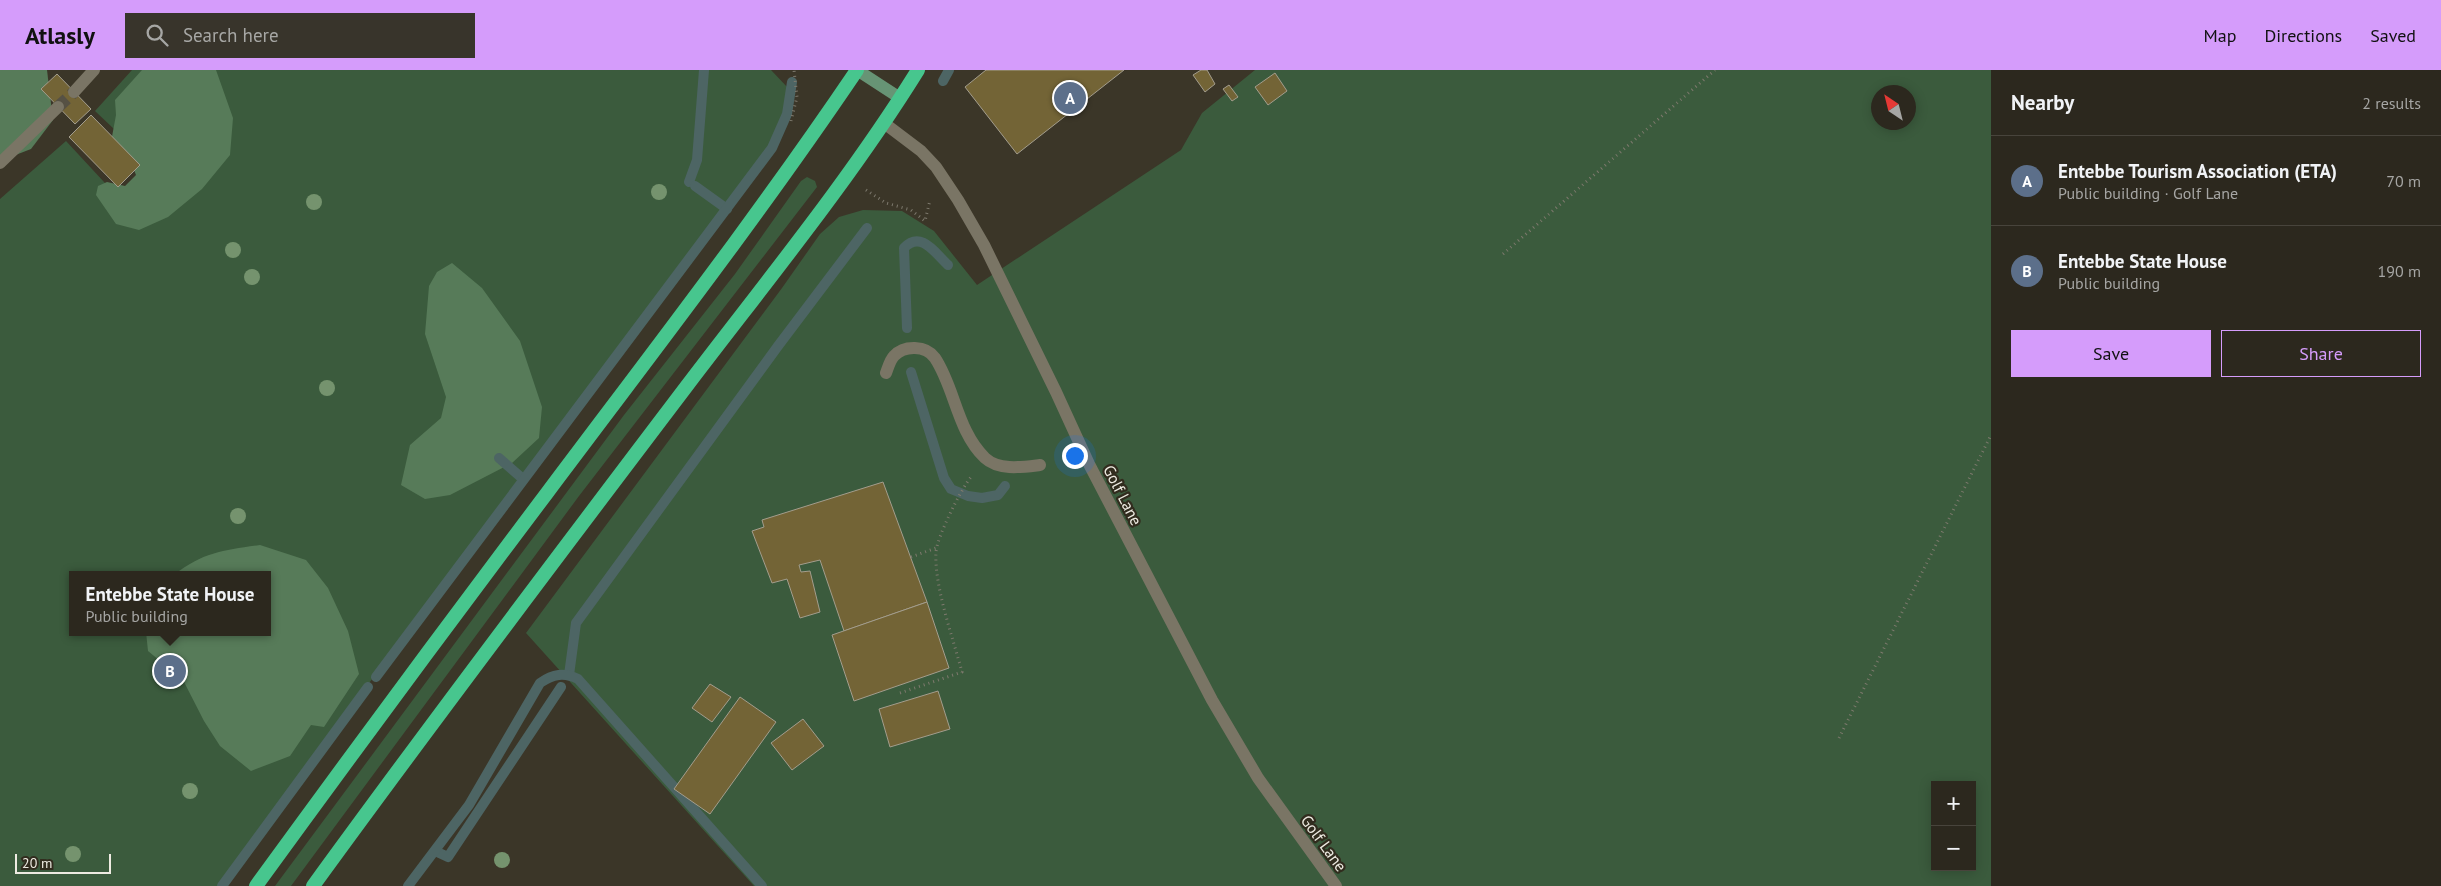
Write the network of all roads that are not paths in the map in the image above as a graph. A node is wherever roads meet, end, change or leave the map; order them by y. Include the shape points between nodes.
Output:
1 (94, 70) edge
2 (857, 70) edge
3 (918, 70) edge
4 (75, 91) tunnel mouth
5 (900, 98) junction
6 (58, 107) tunnel mouth
7 (884, 123) junction
8 (0, 163) edge
9 (886, 374) dead end
10 (1040, 465) dead end
11 (256, 886) edge
12 (313, 886) edge
13 (1336, 886) edge

1 - 4 street
2 - 5 main road
2 - 11 highway via 718,266
3 - 5 highway
5 - 7 highway
6 - 8 street
7 - 12 highway
7 - 13 street, Golf Lane via 921,150 958,200 984,245 1089,464 1212,700 1258,778
9 - 10 street via 893,356 906,348 920,349 934,356 954,406 985,458 1000,466

